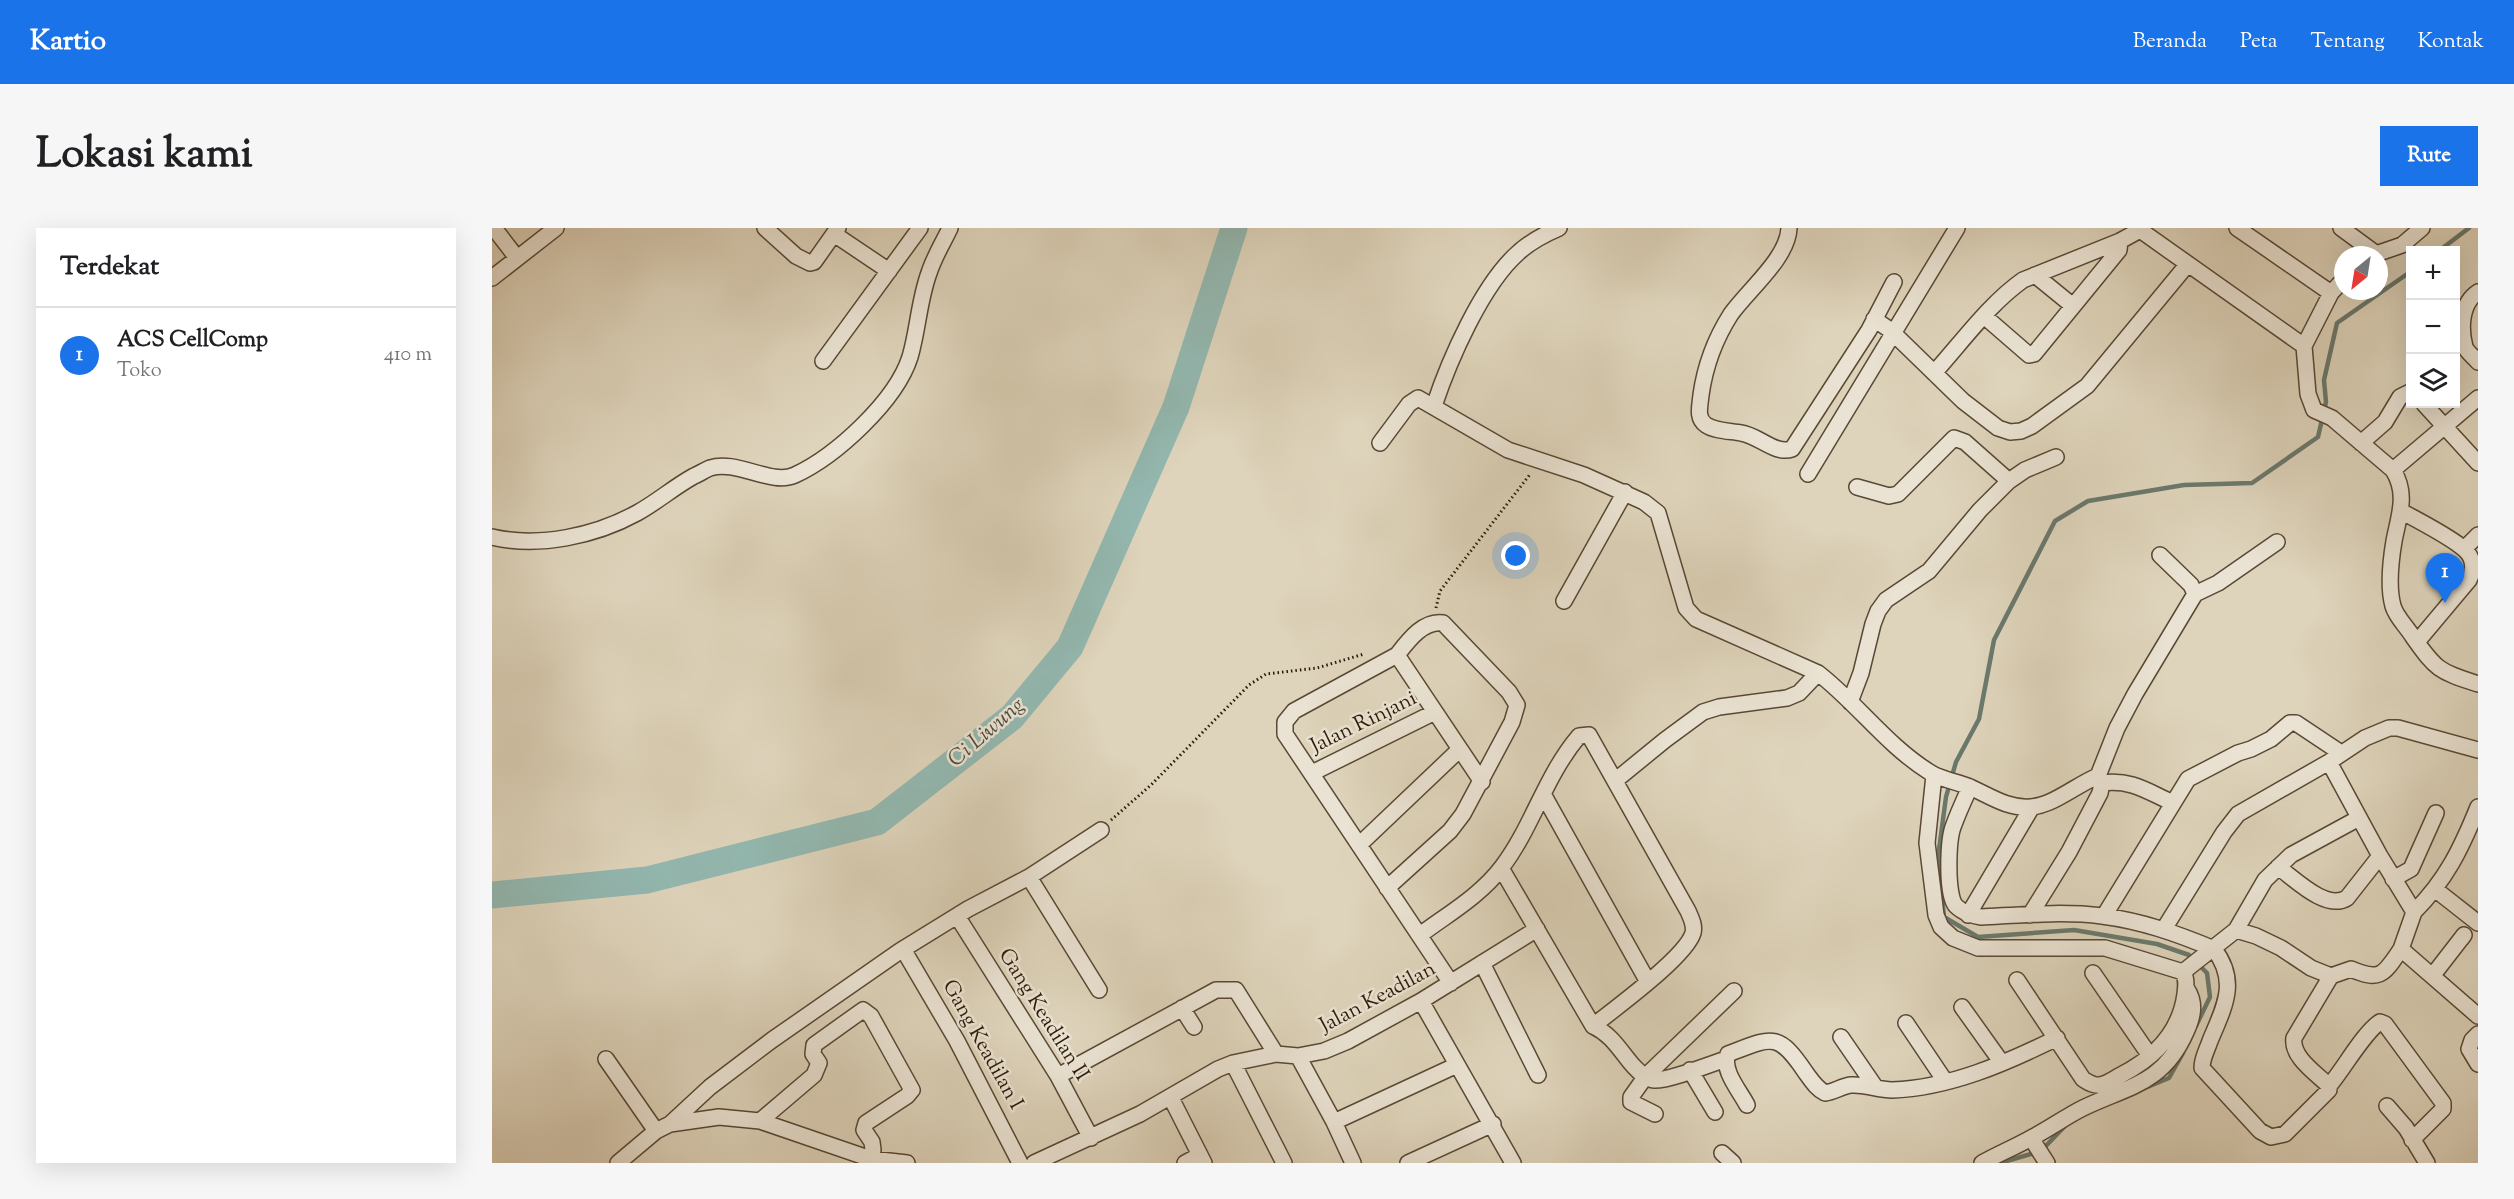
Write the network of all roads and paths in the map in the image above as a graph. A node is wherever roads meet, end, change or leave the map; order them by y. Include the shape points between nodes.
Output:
1 (494, 228) edge
2 (556, 228) edge
3 (765, 228) edge
4 (920, 228) edge
5 (950, 228) edge
6 (1559, 228) edge
7 (1789, 228) edge
8 (1957, 228) edge
9 (2237, 228) edge
10 (2341, 228) edge
11 (2422, 228) edge
12 (2140, 229) edge
13 (836, 231) edge
14 (2120, 241) junction
15 (2364, 246) edge
16 (2388, 249) edge
17 (517, 258) junction
18 (2187, 265) junction
19 (889, 271) junction
20 (2035, 275) junction
21 (492, 278) edge
22 (1894, 282) dead end
23 (2334, 290) edge
24 (2478, 292) edge
25 (2331, 293) junction
26 (2073, 306) junction
27 (1984, 316) junction
28 (1884, 327) junction
29 (2304, 346) junction
30 (823, 361) dead end
31 (2478, 362) edge
32 (1934, 373) junction
33 (2406, 394) edge
34 (2478, 398) edge
35 (1434, 406) junction
36 (2428, 408) edge
37 (2444, 425) junction
38 (1380, 443) dead end
39 (2361, 443) junction
40 (2056, 457) dead end
41 (1541, 460) junction
42 (2478, 463) edge
43 (2393, 470) junction
44 (1808, 474) dead end
45 (2009, 481) junction
46 (1857, 487) dead end
47 (1625, 492) junction
48 (2401, 511) junction
49 (2478, 535) edge
50 (492, 537) edge
51 (2277, 542) dead end
52 (2464, 549) junction
53 (2160, 555) dead end
54 (2195, 594) junction
55 (1564, 601) dead end
56 (1435, 622) junction
57 (2417, 642) junction
58 (1373, 652) dead end
59 (1396, 655) junction
60 (1818, 672) junction
61 (2478, 684) edge
62 (1850, 702) junction
63 (1435, 712) junction
64 (1460, 749) junction
65 (2478, 750) edge
66 (2335, 758) junction
67 (1312, 773) junction
68 (1937, 776) junction
69 (1616, 780) junction
70 (2100, 780) junction
71 (1482, 782) junction
72 (1964, 785) junction
73 (1543, 794) junction
74 (2173, 803) junction
75 (2032, 807) junction
76 (2478, 807) edge
77 (2436, 813) dead end
78 (2359, 818) junction
79 (1101, 830) joint
80 (1359, 845) junction
81 (2380, 856) junction
82 (2278, 867) junction
83 (1501, 868) junction
84 (1029, 877) junction
85 (2393, 879) junction
86 (1387, 888) junction
87 (2436, 890) junction
88 (2414, 912) junction
89 (1968, 915) junction
90 (2030, 915) junction
91 (957, 916) junction
92 (2104, 916) junction
93 (2478, 923) edge
94 (1537, 929) junction
95 (2164, 929) junction
96 (2236, 930) junction
97 (1420, 935) junction
98 (2461, 939) dead end
99 (2401, 948) junction
100 (903, 949) junction
101 (2212, 950) junction
102 (1482, 963) junction
103 (2093, 973) dead end
104 (2186, 975) junction
105 (2433, 975) junction
106 (2331, 976) junction
107 (2017, 980) dead end
108 (1648, 982) junction
109 (1451, 983) junction
110 (1099, 990) dead end
111 (1734, 991) dead end
112 (1421, 1001) junction
113 (1962, 1007) dead end
114 (1182, 1008) junction
115 (2478, 1016) edge
116 (1906, 1023) dead end
117 (1593, 1026) junction
118 (1194, 1028) dead end
119 (2478, 1035) edge
120 (1841, 1038) dead end
121 (2057, 1038) junction
122 (1276, 1054) junction
123 (1298, 1056) junction
124 (2150, 1056) junction
125 (606, 1059) dead end
126 (1726, 1059) junction
127 (1233, 1063) junction
128 (2002, 1063) junction
129 (2478, 1064) edge
130 (1457, 1065) junction
131 (1690, 1070) junction
132 (1538, 1075) dead end
133 (1058, 1076) junction
134 (1646, 1076) junction
135 (1945, 1081) junction
136 (2329, 1086) junction
137 (1876, 1088) junction
138 (1170, 1098) junction
139 (1747, 1105) dead end
140 (2387, 1106) dead end
141 (1716, 1112) dead end
142 (1654, 1114) dead end
143 (760, 1121) junction
144 (1334, 1122) junction
145 (1492, 1124) junction
146 (663, 1128) junction
147 (1091, 1138) junction
148 (2412, 1140) junction
149 (2033, 1142) junction
150 (871, 1159) junction
151 (1202, 1159) edge
152 (1427, 1159) edge
153 (618, 1163) edge
154 (907, 1163) edge
155 (1020, 1163) edge
156 (1034, 1163) edge
157 (1185, 1163) edge
158 (1284, 1163) edge
159 (1353, 1163) edge
160 (1408, 1163) edge
161 (1513, 1163) edge
162 (1982, 1163) edge
163 (2047, 1163) edge
164 (2427, 1163) edge

1 - 17 street
2 - 17 street
3 - 13 street via 796,256 810,263
4 - 19 street
5 - 50 street via 929,273 911,352 899,380 871,417 824,458 792,476 778,477 731,466 711,467 636,514 579,535 538,541
6 - 35 street via 1519,251 1500,274 1459,342
7 - 28 street via 1786,245 1731,314 1715,344 1703,383 1699,414 1704,424 1749,434 1786,452 1792,449
8 - 28 street
9 - 25 street
10 - 15 street
11 - 16 street via 2402,244
12 - 14 street
12 - 18 street
13 - 19 street
14 - 20 street
14 - 26 street via 2119,250
17 - 21 street
18 - 29 street
18 - 32 street via 2087,386 2021,431 1998,428
19 - 30 street
20 - 26 street
20 - 27 street via 2011,288
22 - 28 street
23 - 25 street
24 - 31 street via 2465,305 2463,331 2465,348
25 - 29 street
26 - 27 street via 2030,356
27 - 32 street
28 - 32 street
28 - 44 street
29 - 39 street via 2308,394 2314,410 2332,418
33 - 39 street via 2385,422
34 - 37 street
35 - 38 street via 1415,398
35 - 41 street via 1508,450
36 - 37 street
37 - 42 street
37 - 43 street
39 - 43 street
40 - 45 street
41 - 47 street
41 - 56 path via 1440,591
43 - 48 street via 2400,480
45 - 46 street via 1965,442 1953,438 1898,494 1889,496
45 - 62 street via 1929,571 1886,600 1878,611 1862,674
47 - 55 street
47 - 60 street via 1658,513 1686,608 1696,619
48 - 52 street
48 - 57 street via 2394,543 2392,597 2395,611
49 - 52 street
51 - 54 street via 2218,583
52 - 57 street via 2472,564 2469,580
53 - 54 street via 2191,585
54 - 70 street via 2117,728
56 - 59 street
56 - 71 street via 1449,627 1517,705
57 - 61 street via 2439,669
58 - 79 path via 1317,668 1266,674 1249,685
59 - 63 street
59 - 67 street via 1288,717 1285,734
60 - 62 street
60 - 69 street via 1799,693 1787,698 1703,712
62 - 68 street via 1902,754
63 - 64 street
63 - 67 street, Jalan Rinjani
64 - 71 street
64 - 80 street
65 - 66 street via 2398,728 2365,738
66 - 74 street via 2296,723 2290,723 2271,739 2188,779
66 - 78 street
66 - 95 street via 2238,814
67 - 80 street
68 - 72 street
68 - 104 street via 1927,843 1936,915 1941,927 1953,938 1978,948 2105,948
69 - 73 street via 1593,739 1584,734 1562,756
69 - 108 street via 1693,925 1688,942
70 - 74 street via 2129,782
70 - 75 street
70 - 90 street via 2100,794
71 - 86 street via 1450,831
72 - 75 street via 2006,804
72 - 89 street via 1952,829 1950,893 1954,904
73 - 83 street
73 - 108 street
74 - 92 street
75 - 89 street
76 - 87 street
77 - 85 street via 2411,869
78 - 81 street
78 - 82 street via 2291,855
79 - 84 street
80 - 86 street
81 - 82 street via 2341,901 2322,897
81 - 85 street
82 - 96 street via 2265,880
83 - 94 street
83 - 97 street via 1476,894
84 - 91 street
84 - 110 street
85 - 88 street
86 - 97 street
87 - 88 street
87 - 93 street
88 - 99 street
89 - 90 street
90 - 92 street
91 - 100 street
91 - 133 street, Gang Keadilan II
92 - 95 street
94 - 102 street, Jalan Keadilan
94 - 117 street
95 - 101 street
96 - 101 street
96 - 106 street via 2281,948 2310,968
97 - 109 street
98 - 105 street via 2464,935
99 - 105 street
99 - 106 street via 2381,974 2366,976 2351,969
100 - 146 street via 745,1060
100 - 155 street, Gang Keadilan I via 971,1066
101 - 104 street
101 - 136 street via 2224,963 2228,984 2226,1002 2202,1063 2209,1077 2260,1131 2271,1137 2285,1134 2328,1093
102 - 109 street, Jalan Keadilan
102 - 132 street
103 - 124 street
104 - 124 street via 2179,1022
104 - 149 street via 2193,1010 2181,1044 2165,1065 2135,1087 2084,1108
105 - 115 street
106 - 136 street via 2293,1044 2297,1054
107 - 121 street
108 - 117 street
109 - 112 street, Jalan Keadilan
111 - 134 street
112 - 123 street, Jalan Keadilan via 1348,1041
112 - 130 street
113 - 128 street
114 - 118 street
114 - 122 street via 1216,990 1236,990
114 - 133 street
116 - 135 street
117 - 134 street via 1606,1031
119 - 129 street via 2469,1049
120 - 137 street
121 - 124 street via 2083,1079 2094,1084 2101,1085
121 - 128 street
122 - 123 street, Jalan Keadilan
122 - 127 street, Jalan Keadilan
123 - 144 street
125 - 146 street
126 - 131 street
126 - 137 street via 1728,1054 1772,1040 1795,1054 1817,1089 1825,1093 1849,1085
126 - 139 street via 1727,1069
127 - 138 street, Jalan Keadilan
127 - 158 street
128 - 135 street
130 - 144 street
130 - 145 street
131 - 134 street via 1654,1080
131 - 141 street
133 - 147 street, Gang Keadilan II
134 - 142 street via 1630,1099
135 - 137 street via 1904,1089
136 - 148 street via 2372,1027 2380,1022 2385,1024 2443,1103 2443,1109
138 - 147 street, Jalan Keadilan
138 - 151 street
140 - 148 street
143 - 146 street via 718,1117
143 - 150 street
143 - 150 street via 814,1075 819,1063 813,1053 814,1045 863,1010 871,1016 912,1090 864,1127 872,1142
144 - 159 street
145 - 152 street
145 - 161 street
146 - 153 street
147 - 156 street, Jalan Keadilan
148 - 164 street
149 - 162 street
149 - 163 street
150 - 154 street
151 - 157 street
152 - 160 street

